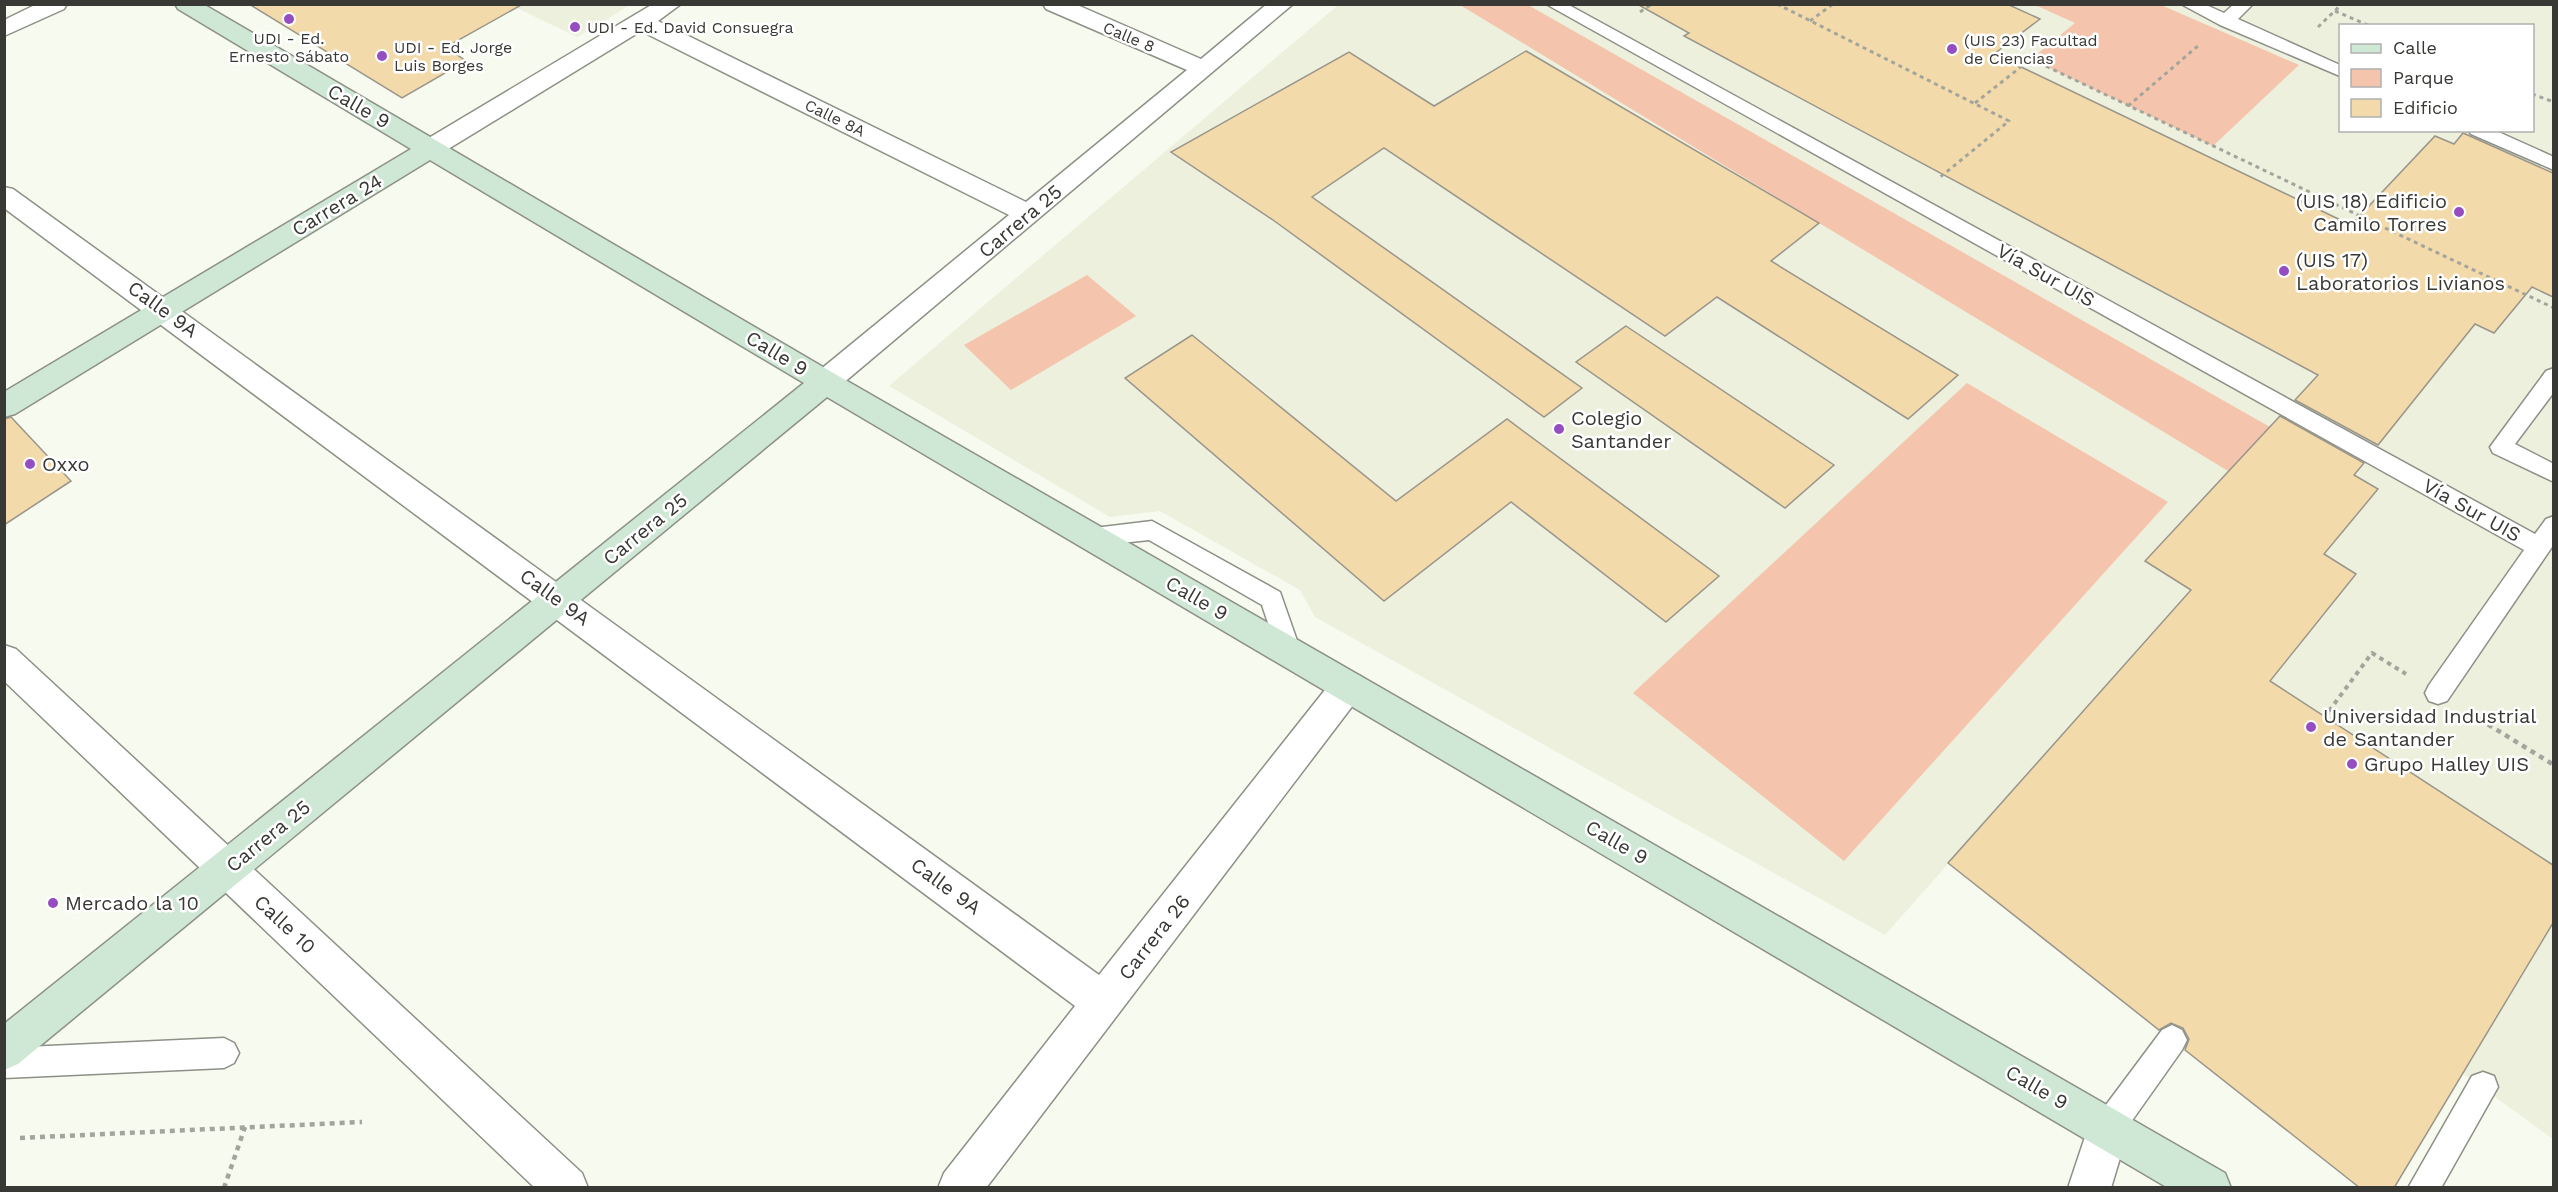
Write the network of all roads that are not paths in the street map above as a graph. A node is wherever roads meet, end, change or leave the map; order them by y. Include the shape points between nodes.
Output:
1 (56, 4) edge
2 (186, 4) edge
3 (670, 4) edge
4 (1054, 4) edge
5 (1282, 4) edge
6 (1554, 4) edge
7 (2189, 4) edge
8 (2245, 4) edge
9 (2226, 21) junction
10 (641, 22) junction
11 (4, 29) edge
12 (1204, 69) junction
13 (2339, 71) edge
14 (2481, 132) edge
15 (430, 148) junction
16 (2553, 164) edge
17 (4, 195) edge
18 (1029, 214) junction
19 (164, 309) junction
20 (2553, 376) edge
21 (825, 382) junction
22 (4, 406) edge
23 (2553, 474) edge
24 (2553, 525) edge
25 (2538, 547) junction
26 (558, 600) junction
27 (4, 659) edge
28 (1348, 686) junction
29 (2438, 693) dead end
30 (227, 869) junction
31 (1103, 1002) junction
32 (2172, 1040) dead end
33 (4, 1050) edge
34 (224, 1053) dead end
35 (4, 1063) edge
36 (2483, 1087) dead end
37 (2108, 1128) junction
38 (567, 1188) edge
39 (959, 1188) edge
40 (2089, 1188) edge
41 (2210, 1188) edge
42 (2423, 1188) edge

1 - 11 street
2 - 15 street, Calle 9
3 - 10 street, Carrera 24
4 - 12 street, Calle 8
5 - 12 street, Carrera 25
6 - 25 lane, Vía Sur UIS
7 - 9 lane
8 - 9 lane
9 - 13 lane
10 - 15 street, Carrera 24
10 - 18 street, Calle 8A
12 - 18 street, Carrera 25
14 - 16 lane
15 - 19 street, Carrera 24
15 - 21 street, Calle 9
17 - 19 street, Calle 9A
18 - 21 street, Carrera 25
19 - 22 street, Carrera 24
19 - 26 street, Calle 9A
20 - 23 lane via 2501,447
21 - 26 street, Carrera 25
21 - 28 street, Calle 9
24 - 25 lane, Vía Sur UIS
25 - 29 lane, Vía Sur UIS
26 - 30 street, Carrera 25
26 - 31 street, Calle 9A
27 - 30 street, Calle 10
28 - 31 street, Carrera 26
28 - 37 street, Calle 9
30 - 33 street, Carrera 25
30 - 38 street, Calle 10
31 - 39 street, Carrera 26
32 - 37 lane
34 - 35 lane
36 - 42 lane
37 - 40 street
37 - 41 street, Calle 9

